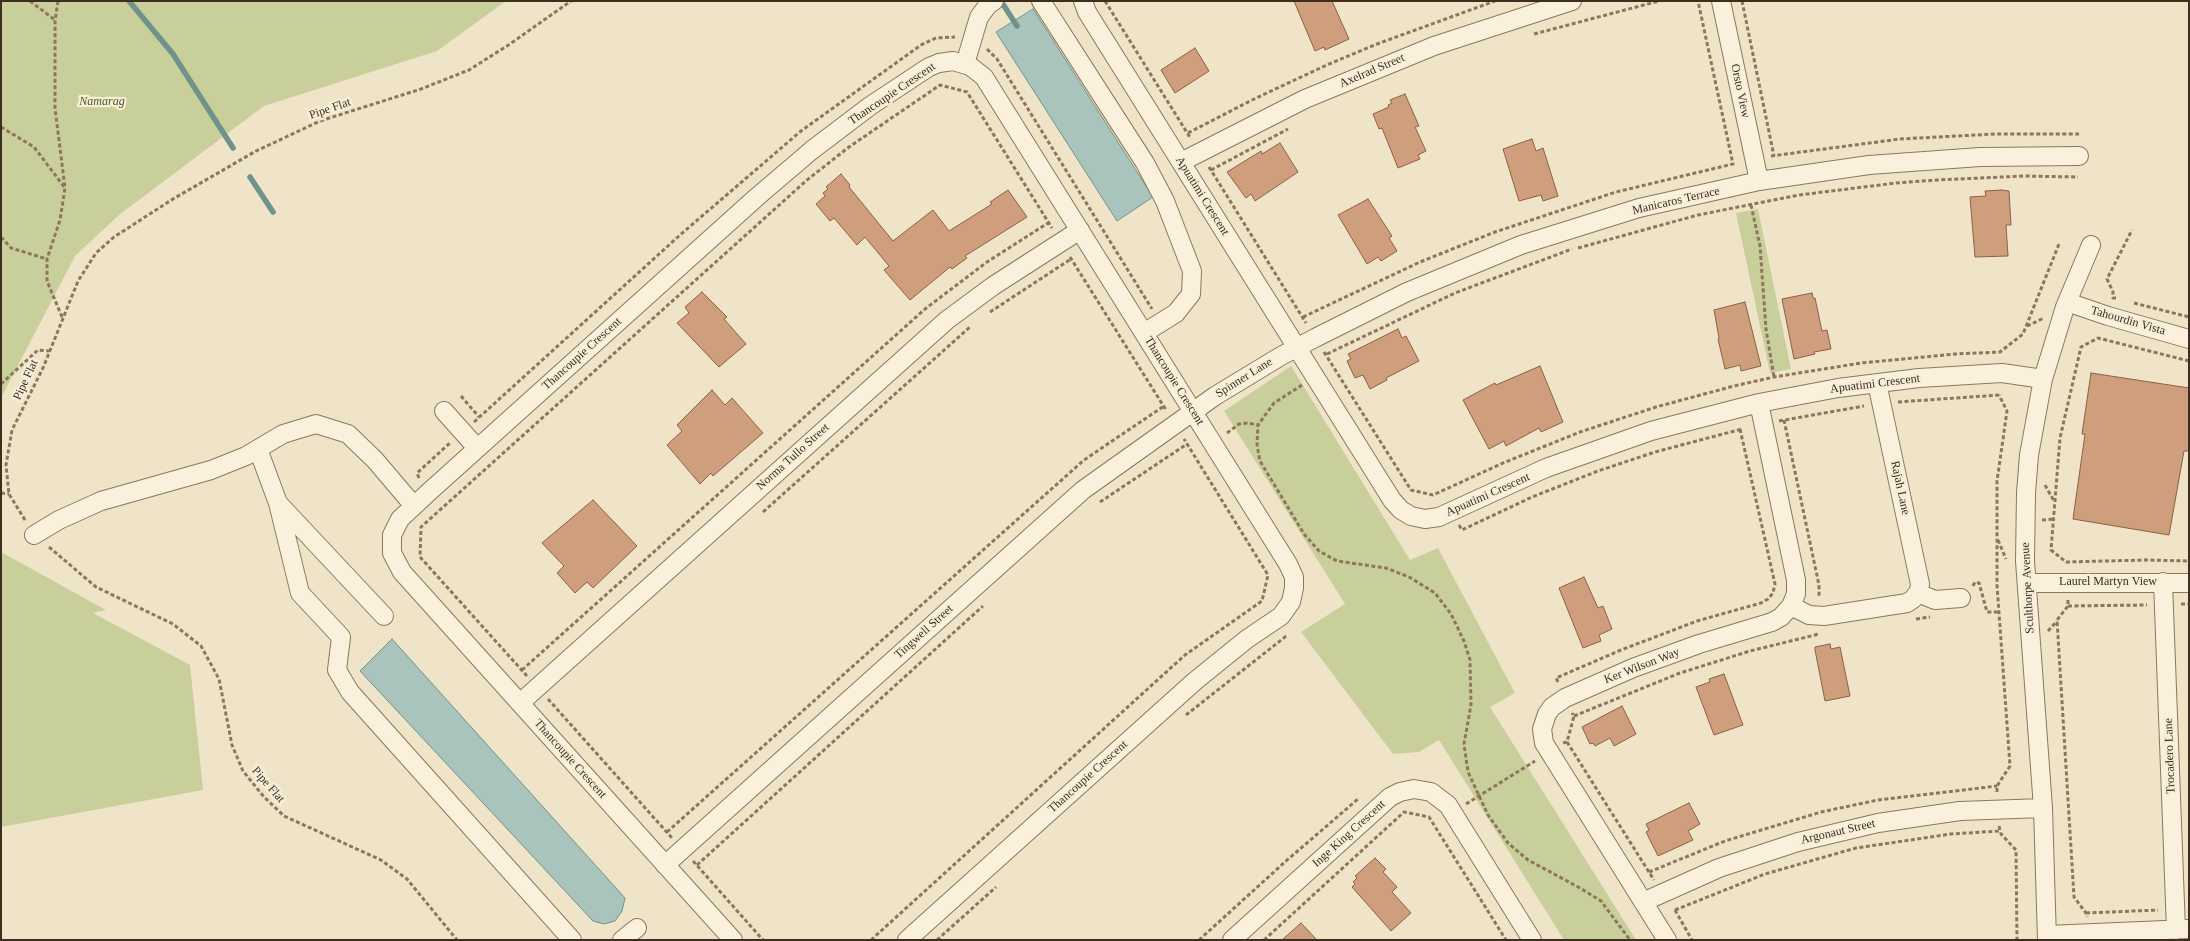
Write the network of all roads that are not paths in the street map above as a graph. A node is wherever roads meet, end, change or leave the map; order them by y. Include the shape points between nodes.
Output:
1 (994, 1) edge
2 (1042, 1) edge
3 (1083, 1) edge
4 (1721, 1) edge
5 (1568, 2) edge
6 (965, 64) junction
7 (2079, 156) dead end
8 (1181, 162) junction
9 (1759, 181) junction
10 (1080, 230) junction
11 (2091, 245) dead end
12 (2068, 302) junction
13 (1144, 333) junction
14 (2189, 339) edge
15 (1297, 347) junction
16 (2043, 379) junction
17 (1877, 383) junction
18 (1759, 403) junction
19 (444, 411) dead end
20 (1194, 412) junction
21 (477, 448) junction
22 (258, 449) junction
23 (278, 503) junction
24 (414, 506) junction
25 (34, 535) road end
26 (2163, 582) junction
27 (2027, 583) junction
28 (2189, 583) edge
29 (1918, 593) junction
30 (1967, 596) road end
31 (1791, 606) junction
32 (384, 616) dead end
33 (520, 703) junction
34 (2043, 808) junction
35 (666, 865) junction
36 (1643, 902) junction
37 (637, 928) dead end
38 (2183, 929) edge
39 (2047, 937) edge
40 (572, 940) edge
41 (622, 940) edge
42 (733, 940) edge
43 (907, 940) edge
44 (1232, 940) edge
45 (1532, 940) edge
46 (1667, 940) edge

1 - 6 street via 979,17
2 - 13 street via 1145,163 1165,201 1192,271 1191,294 1176,313
3 - 8 street, Apuatimi Crescent
4 - 9 street, Orsto View
5 - 8 street, Axelrad Street via 1434,46 1305,99
6 - 10 street, Thancoupie Crescent via 984,77
6 - 21 street, Thancoupie Crescent via 946,61 933,65 870,106 812,150
7 - 9 street, Manicaros Terrace via 1980,156 1878,164
8 - 15 street, Apuatimi Crescent
9 - 15 street, Manicaros Terrace via 1638,208 1521,246 1407,292
10 - 13 street, Thancoupie Crescent
10 - 33 street, Norma Tullo Street via 947,320
11 - 12 street, Sculthorpe Avenue
12 - 14 street, Tahourdin Vista
12 - 16 street, Sculthorpe Avenue
13 - 20 street, Thancoupie Crescent
15 - 18 street, Apuatimi Crescent via 1396,505 1421,518 1435,518 1546,468 1651,431
15 - 20 street, Spinner Lane
16 - 17 street, Apuatimi Crescent via 2000,373
16 - 27 street, Sculthorpe Avenue via 2029,455 2026,493
17 - 18 street, Apuatimi Crescent
17 - 29 street, Rajah Lane via 1920,584
18 - 31 street via 1796,580 1796,594
19 - 21 street
20 - 35 street, Tingwell Street via 1119,463 1056,513
20 - 43 street, Thancoupie Crescent via 1288,564 1294,581 1291,602 1278,618 1195,681
21 - 24 street, Thancoupie Crescent
22 - 23 street
22 - 24 street via 283,434 316,424 348,434
22 - 25 street via 211,470 100,501
23 - 32 street
23 - 40 street via 300,593 341,636 337,670 350,692
24 - 33 street, Thancoupie Crescent via 400,519 392,535 392,553 398,566
26 - 27 street, Laurel Martyn View
26 - 28 street, Laurel Martyn View
26 - 38 street, Trocadero Lane via 2176,909
27 - 34 street, Sculthorpe Avenue
29 - 30 street via 1935,600
29 - 31 street via 1905,604 1820,617
31 - 36 street, Ker Wilson Way via 1769,624 1699,644 1565,698 1552,707 1544,721 1543,736 1549,752
33 - 35 street, Thancoupie Crescent
34 - 36 street, Argonaut Street via 1960,811 1878,823 1798,842 1719,868
34 - 39 street, Sculthorpe Avenue
35 - 42 street, Thancoupie Crescent
36 - 46 street, Ker Wilson Way
37 - 41 street
38 - 39 street
44 - 45 street, Inge King Crescent via 1396,793 1414,789 1431,792 1443,800

